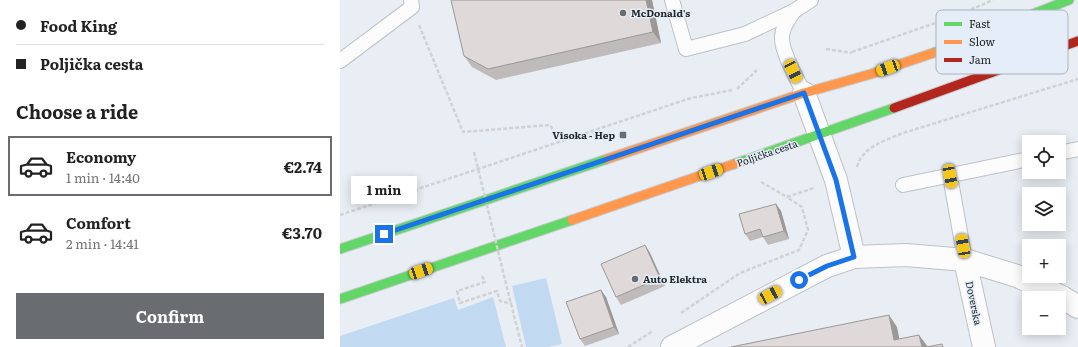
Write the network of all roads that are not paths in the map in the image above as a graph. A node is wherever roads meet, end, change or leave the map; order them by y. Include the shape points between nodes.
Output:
1 (672, 0) edge
2 (811, 0) edge
3 (1069, 0) edge
4 (411, 4) edge
5 (1045, 10) edge
6 (794, 11) junction
7 (1078, 41) edge
8 (1068, 45) edge
9 (936, 51) edge
10 (340, 61) edge
11 (987, 74) edge
12 (804, 93) junction
13 (820, 135) junction
14 (1078, 149) edge
15 (1066, 152) edge
16 (1022, 161) edge
17 (950, 176) junction
18 (903, 185) dead end
19 (340, 249) edge
20 (854, 257) junction
21 (965, 260) junction
22 (340, 298) edge
23 (1078, 307) edge
24 (672, 347) edge
25 (984, 347) edge

1 - 6 lane via 686,49 745,34
2 - 6 lane
3 - 5 main road
4 - 10 lane
6 - 12 lane via 782,37 788,60
7 - 8 main road, Poljička cesta
9 - 12 main road via 860,78
11 - 13 main road, Poljička cesta
12 - 13 street
12 - 19 main road
13 - 20 street via 836,180
13 - 22 main road, Poljička cesta
14 - 15 lane
16 - 17 lane
17 - 18 lane
17 - 21 lane
20 - 21 street via 906,255
20 - 24 street via 827,266
21 - 23 street via 1017,276
21 - 25 street, Doverska

